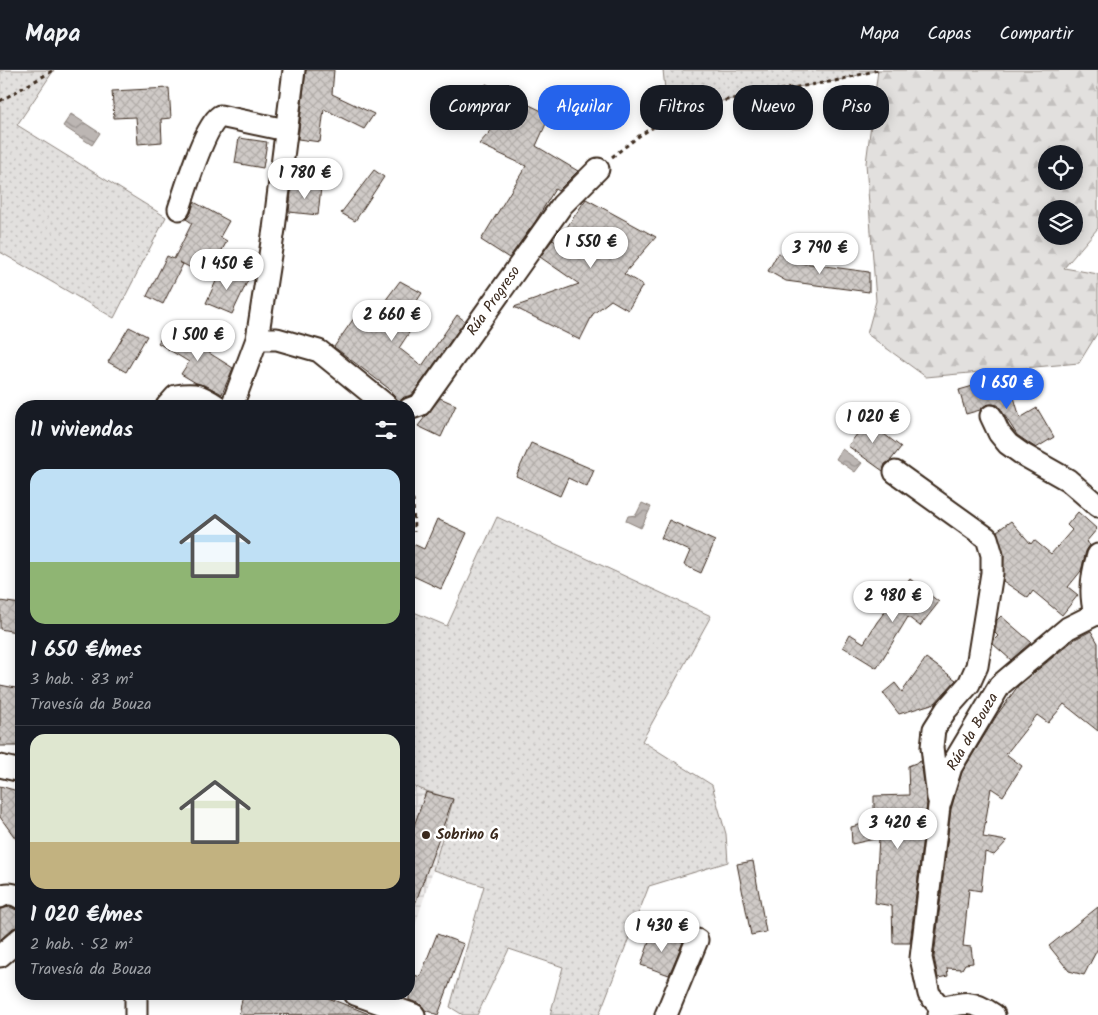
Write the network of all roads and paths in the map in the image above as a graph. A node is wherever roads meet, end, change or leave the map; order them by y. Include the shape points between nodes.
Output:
1 (54, 70) edge
2 (294, 70) edge
3 (878, 70) edge
4 (0, 101) edge
5 (286, 130) junction
6 (598, 169) joint
7 (179, 209) dead end
8 (256, 339) junction
9 (172, 400) edge
10 (207, 400) edge
11 (234, 400) edge
12 (380, 400) edge
13 (415, 407) edge
14 (991, 416) dead end
15 (895, 472) dead end
16 (1098, 506) edge
17 (1098, 555) edge
18 (1097, 613) edge
19 (969, 684) junction
20 (1000, 685) junction
21 (0, 766) edge
22 (15, 770) edge
23 (939, 806) junction
24 (15, 894) edge
25 (0, 897) edge
26 (697, 940) dead end
27 (15, 943) edge
28 (0, 956) edge
29 (136, 1000) edge
30 (372, 1000) edge
31 (940, 1011) edge
32 (136, 1015) edge
33 (414, 1015) edge
34 (666, 1015) edge
35 (994, 1015) edge

1 - 4 path
2 - 5 street
3 - 6 path via 691,107 639,136
5 - 7 street via 220,116 215,119
5 - 8 street
6 - 13 street, Rúa Progreso via 562,205 420,405
8 - 11 street
8 - 12 street via 277,339 319,351
9 - 10 street via 176,396 192,394
14 - 16 street via 1008,444 1068,480
15 - 19 street via 987,538 992,555 992,573 977,666
17 - 18 street via 1091,584 1092,604
18 - 20 street, Rúa da Bouza via 1068,628
19 - 20 street
19 - 23 street via 934,729 932,748
20 - 23 street, Rúa da Bouza via 951,766
21 - 22 street
23 - 31 street, Rúa da Bouza via 921,958 930,994
24 - 25 street
26 - 34 street
27 - 28 street
29 - 32 street
30 - 33 street
31 - 35 street via 964,1003 981,1006

